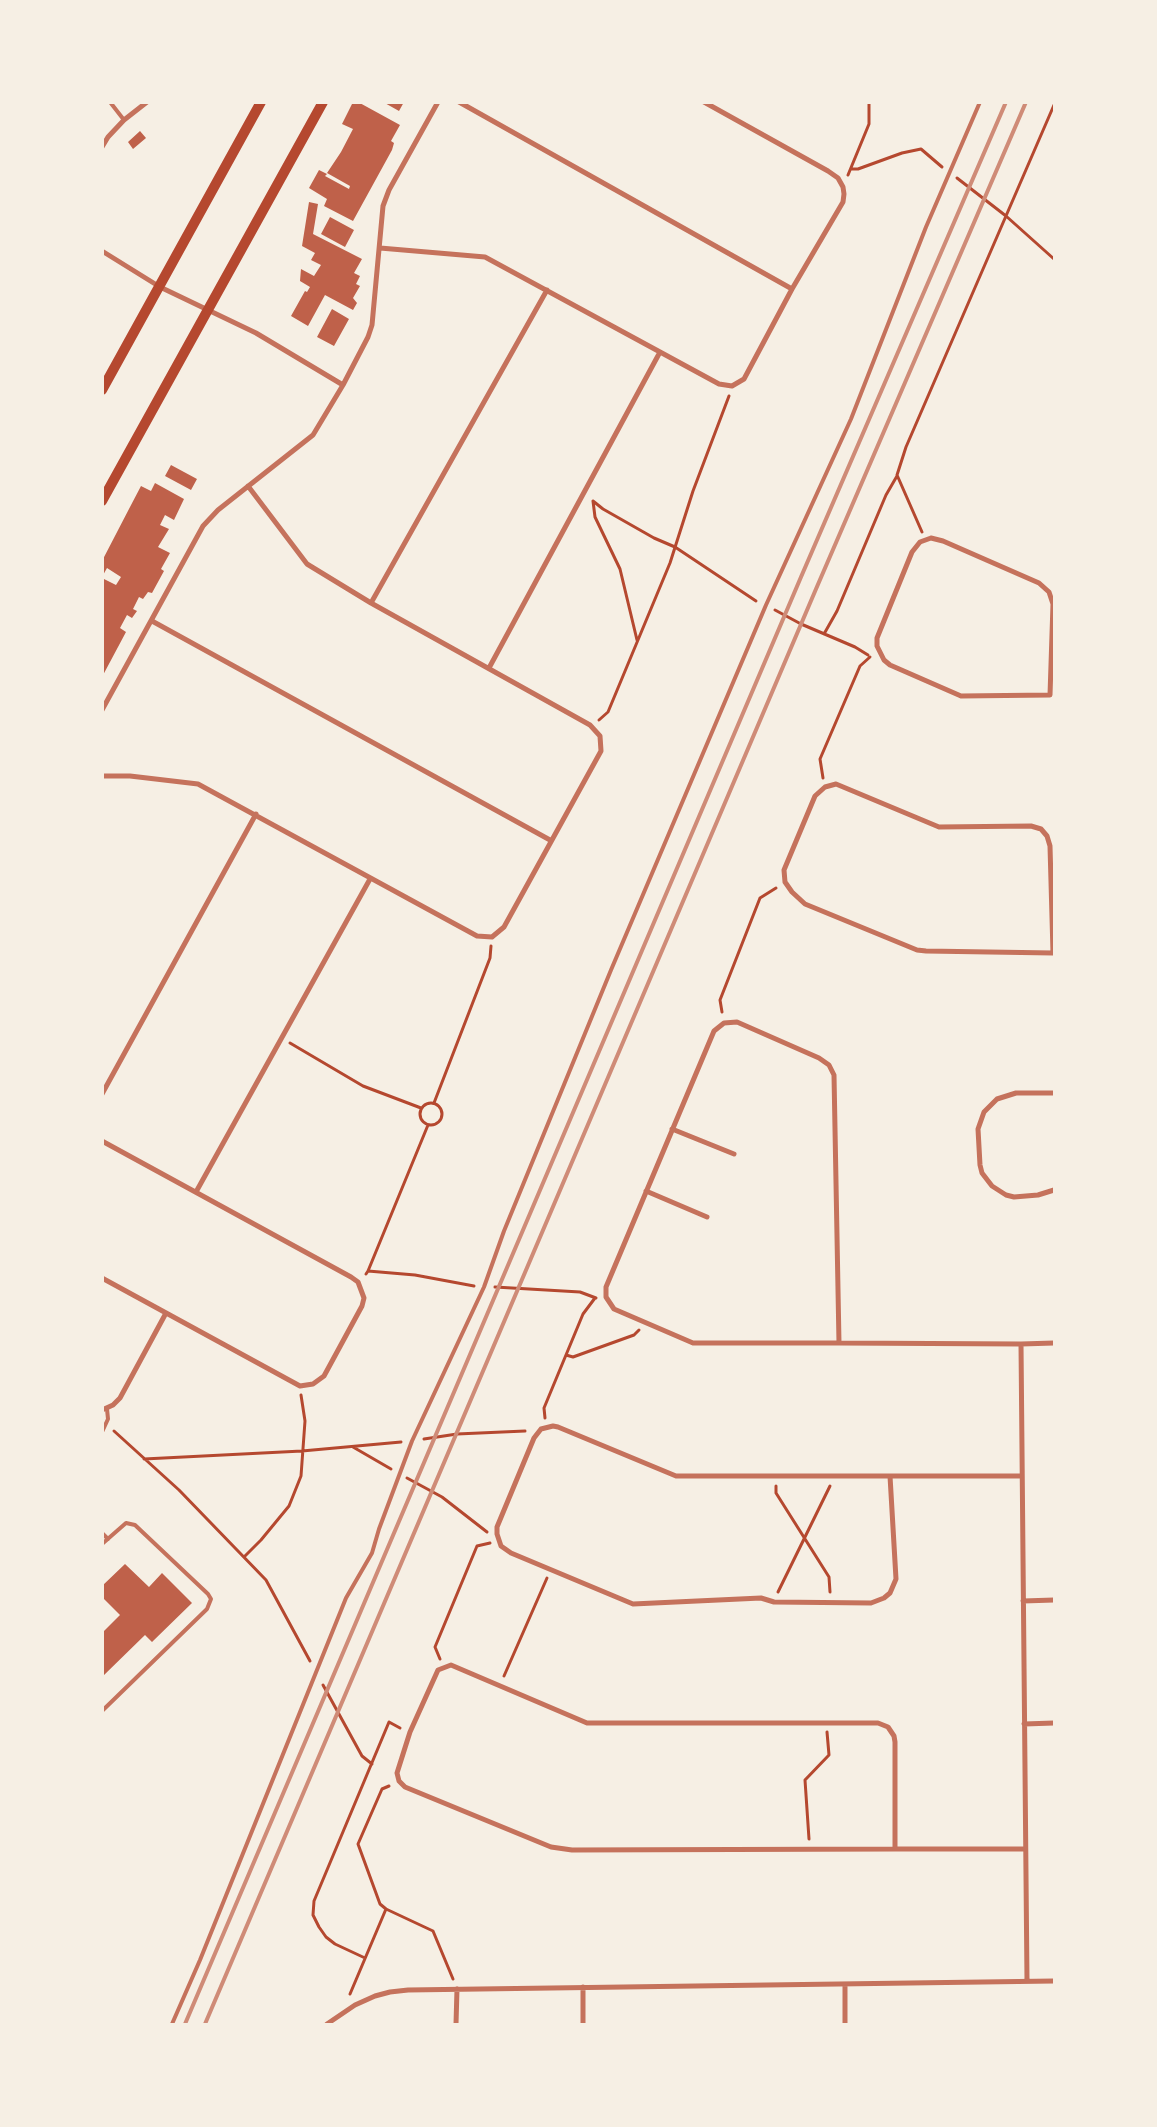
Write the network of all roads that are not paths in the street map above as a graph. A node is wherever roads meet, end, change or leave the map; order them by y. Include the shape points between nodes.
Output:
1 (110, 102) edge
2 (147, 102) edge
3 (261, 102) edge
4 (322, 102) edge
5 (438, 102) edge
6 (459, 102) edge
7 (704, 102) edge
8 (980, 102) edge
9 (124, 120) junction
10 (102, 146) edge
11 (380, 248) junction
12 (102, 251) edge
13 (160, 287) junction
14 (547, 290) junction
15 (792, 290) junction
16 (208, 309) junction
17 (660, 352) junction
18 (343, 385) junction
19 (102, 390) edge
20 (248, 486) junction
21 (102, 501) edge
22 (371, 603) junction
23 (152, 621) junction
24 (489, 668) junction
25 (1052, 695) edge
26 (102, 710) edge
27 (102, 776) edge
28 (256, 814) junction
29 (550, 840) junction
30 (370, 879) junction
31 (1054, 953) edge
32 (1054, 1093) edge
33 (102, 1094) edge
34 (672, 1130) junction
35 (102, 1140) edge
36 (734, 1154) dead end
37 (1054, 1190) edge
38 (646, 1191) junction
39 (196, 1192) junction
40 (707, 1217) dead end
41 (102, 1278) edge
42 (166, 1313) junction
43 (839, 1343) junction
44 (1054, 1343) edge
45 (1020, 1344) junction
46 (105, 1409) edge
47 (102, 1432) edge
48 (890, 1476) junction
49 (1022, 1476) junction
50 (102, 1533) edge
51 (108, 1539) junction
52 (102, 1544) edge
53 (1054, 1600) edge
54 (1023, 1601) junction
55 (102, 1711) edge
56 (1054, 1723) edge
57 (1024, 1724) junction
58 (896, 1849) junction
59 (1025, 1849) junction
60 (1054, 1980) edge
61 (1027, 1981) junction
62 (845, 1984) junction
63 (583, 1988) junction
64 (456, 1989) junction
65 (172, 2024) edge
66 (327, 2024) edge
67 (456, 2024) edge
68 (583, 2024) edge
69 (845, 2024) edge

1 - 9 lane
2 - 9 street
3 - 13 main road
4 - 16 main road
5 - 11 street via 383,206
6 - 15 street
7 - 15 street via 828,171 838,178 843,187 843,202
8 - 65 lane via 926,227 851,419 766,605 611,970 484,1287 412,1441 372,1553 346,1598
9 - 10 street
11 - 14 street via 485,257
11 - 18 street via 372,325
12 - 13 street
13 - 16 street
13 - 19 main road
14 - 17 street
14 - 22 street
15 - 17 street via 744,379 732,386 719,384
16 - 18 street via 256,333
16 - 21 main road
17 - 24 street
18 - 20 street via 313,434
20 - 22 street via 308,564
20 - 23 street via 204,526
22 - 24 street
23 - 26 street
23 - 29 street
24 - 29 street via 590,725 600,736 601,751
25 - 25 street via 1053,604 1045,587 937,538 925,539 915,546 877,638 879,654 890,665 961,696
27 - 28 street via 198,784
28 - 30 street
28 - 33 street
29 - 30 street via 504,927 492,936 477,936
30 - 39 street
31 - 31 street via 917,950 805,904 785,882 784,870 815,796 825,787 836,784 939,827 1031,826 1041,829 1050,846
32 - 37 street via 1016,1093 997,1099 984,1112 978,1129 980,1165 992,1186 1014,1196 1038,1195
34 - 36 street
34 - 38 street
34 - 43 street via 714,1031 724,1023 737,1022 829,1065 834,1075
35 - 39 street
38 - 40 street
38 - 43 street via 605,1292 614,1309 693,1343
39 - 42 street via 358,1282 364,1298 324,1376 313,1384 300,1386
41 - 42 street
42 - 46 street via 120,1398
43 - 45 street
44 - 45 street
45 - 49 street
46 - 47 lane via 107,1424
48 - 48 street via 676,1476 558,1426 547,1427 534,1438 497,1526 499,1541 510,1553 633,1604 761,1598 774,1602 878,1602 894,1587 896,1579
48 - 49 street
49 - 54 street
50 - 51 lane
51 - 52 lane
51 - 55 lane via 126,1523 135,1525 211,1599 207,1609
53 - 54 street
54 - 57 street
56 - 57 street
57 - 59 street
58 - 58 street via 895,1742 892,1731 878,1723 587,1723 456,1666 443,1667 438,1670 410,1732 397,1773 405,1787 551,1846 572,1850
58 - 59 street
59 - 61 street
60 - 61 street
61 - 62 street
62 - 63 street
62 - 69 street
63 - 64 street
63 - 68 street
64 - 66 street via 408,1990 375,1996
64 - 67 street

